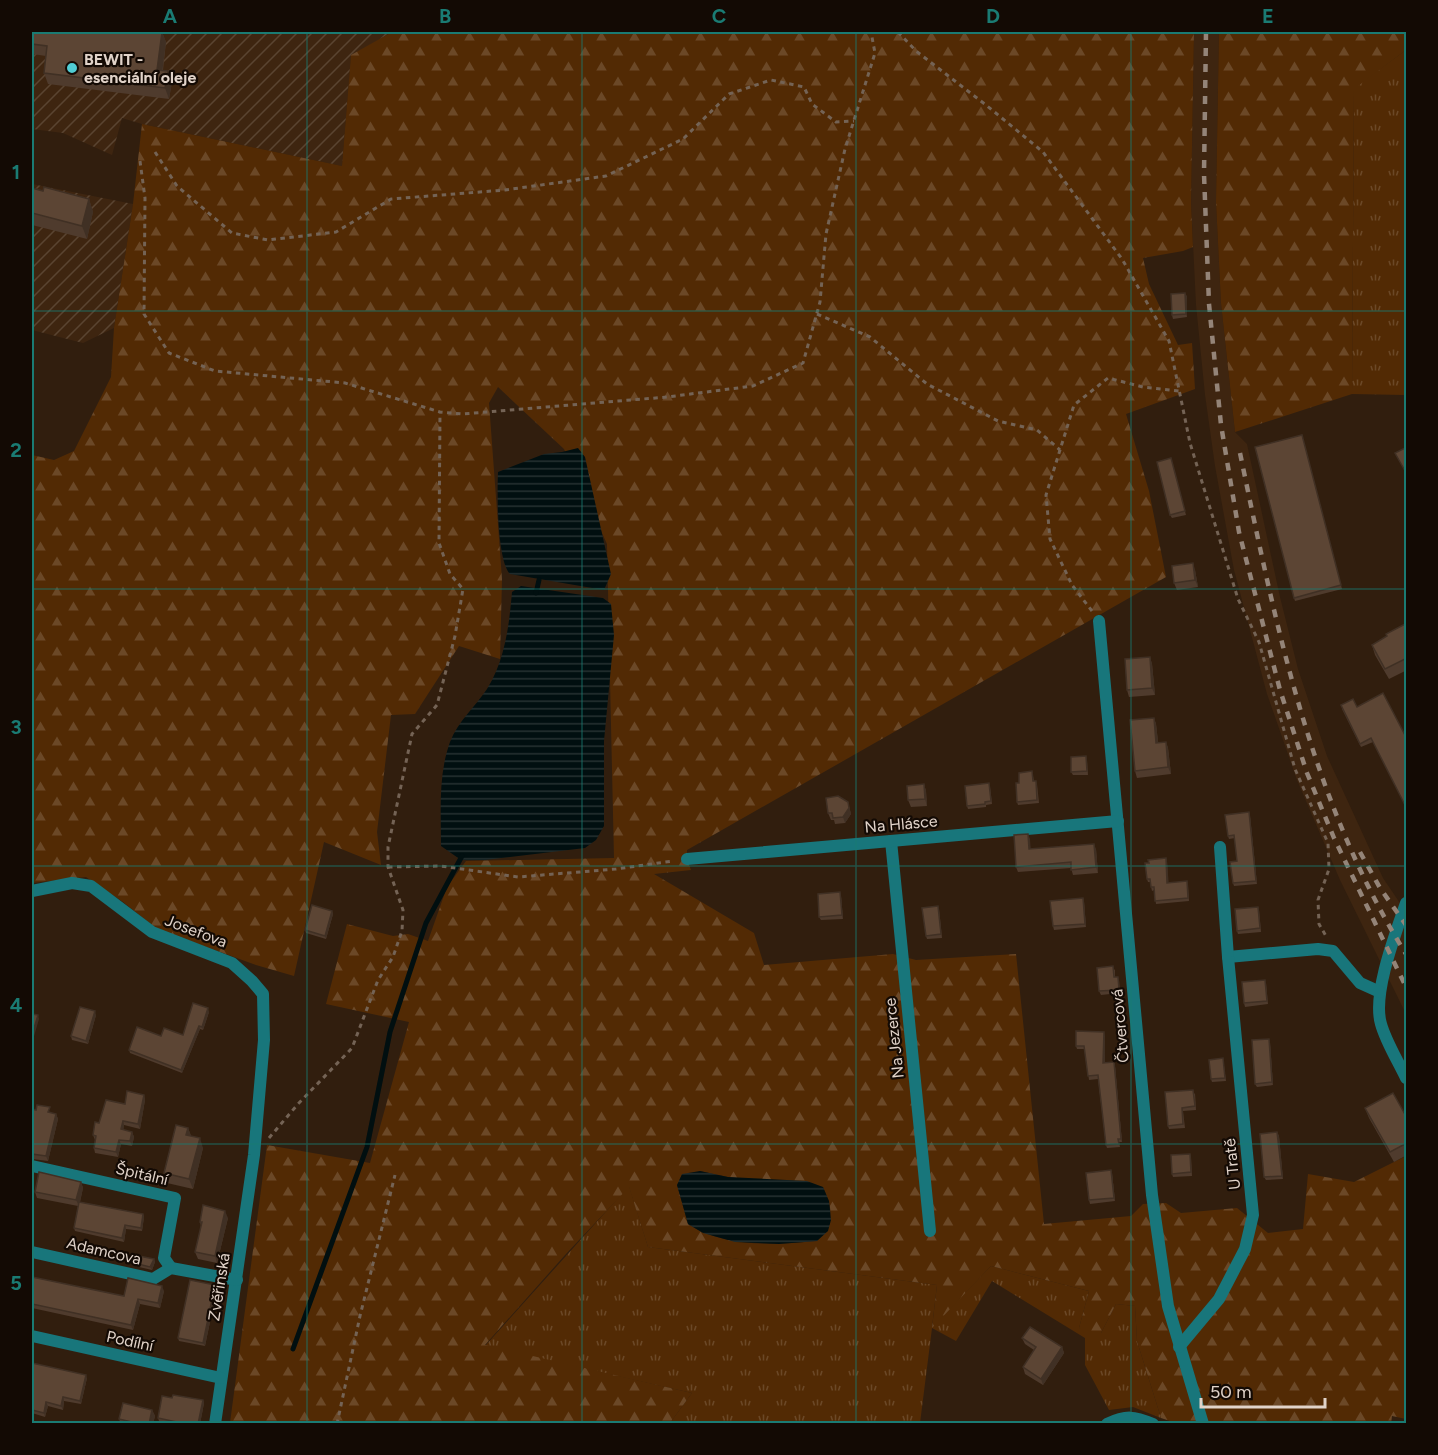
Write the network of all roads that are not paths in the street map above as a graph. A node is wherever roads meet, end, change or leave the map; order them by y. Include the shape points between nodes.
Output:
1 (1099, 621) road end
2 (1118, 820) junction
3 (891, 841) junction
4 (1220, 847) dead end
5 (687, 859) road end
6 (32, 891) edge
7 (1407, 903) edge
8 (1228, 957) junction
9 (1380, 992) junction
10 (1407, 1078) edge
11 (254, 1155) joint
12 (32, 1166) edge
13 (930, 1231) dead end
14 (32, 1252) edge
15 (171, 1268) junction
16 (237, 1280) junction
17 (32, 1336) edge
18 (1179, 1347) junction
19 (221, 1378) junction
20 (215, 1424) edge
21 (1107, 1424) edge
22 (1153, 1424) edge
23 (1203, 1424) edge

1 - 2 street, Čtvercová
2 - 3 street, Na Hlásce
2 - 18 street, Čtvercová via 1152,1195 1168,1306
3 - 5 street, Na Hlásce
3 - 13 street, Na Jezerce
4 - 8 street, U Tratě
6 - 11 street, Josefova via 72,883 91,886 152,932 232,963 252,981 262,994 263,1028
7 - 9 street
8 - 9 street via 1333,951 1360,983
8 - 18 street, U Tratě via 1253,1215 1245,1249 1219,1299
9 - 10 street via 1381,1024
11 - 16 street, Zvěřinská
12 - 15 street, Špitální via 175,1198 164,1258
14 - 15 street, Adamcova via 153,1279
15 - 16 street, Adamcova
16 - 19 street, Zvěřinská
17 - 19 street, Podílní
18 - 23 street, Čtvercová
19 - 20 street, Zvěřinská
21 - 22 street via 1120,1417 1137,1417

